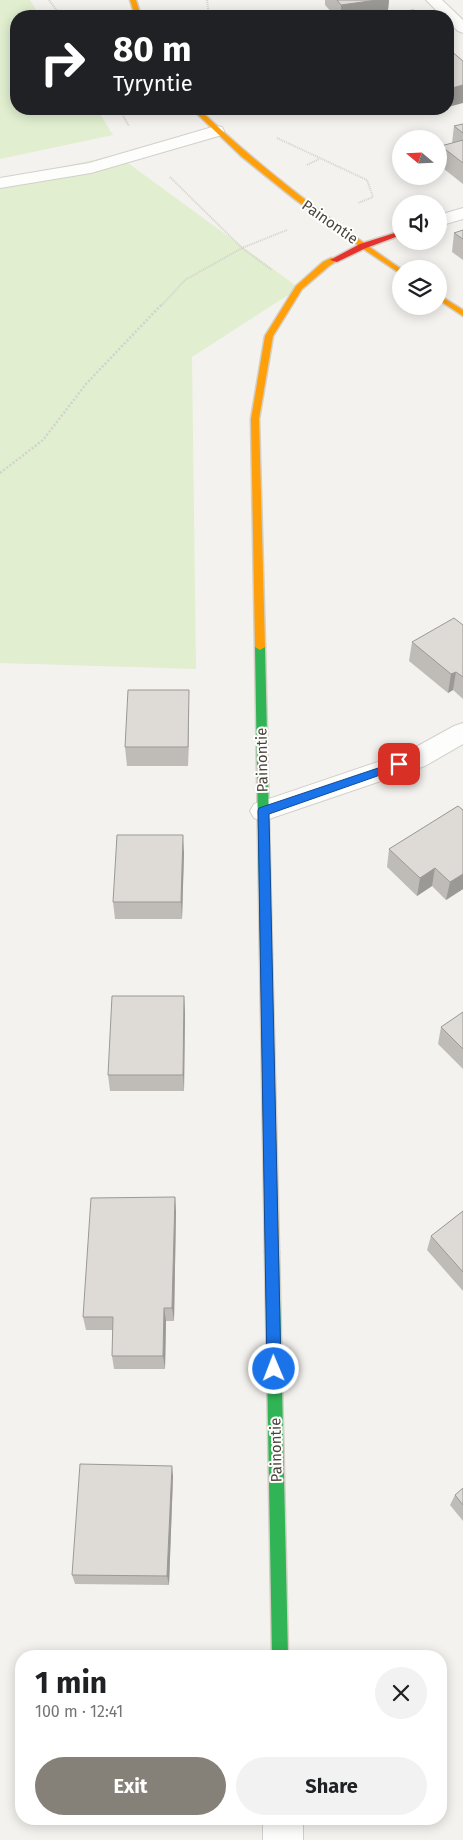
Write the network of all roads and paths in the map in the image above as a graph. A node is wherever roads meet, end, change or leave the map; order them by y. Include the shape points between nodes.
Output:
1 (433, 0) edge
2 (444, 10) edge
3 (122, 115) edge
4 (201, 115) edge
5 (216, 131) junction
6 (276, 136) dead end
7 (144, 152) junction
8 (0, 183) edge
9 (463, 213) edge
10 (320, 217) junction
11 (447, 218) edge
12 (392, 236) edge
13 (363, 246) junction
14 (242, 248) junction
15 (392, 266) edge
16 (298, 288) junction
17 (447, 303) edge
18 (463, 314) edge
19 (0, 473) edge
20 (463, 732) edge
21 (263, 811) junction
22 (280, 1650) edge
23 (282, 1825) edge
24 (283, 1840) edge

1 - 2 street
3 - 7 path
4 - 5 street, Painontie
5 - 7 street
5 - 10 street, Painontie
6 - 10 path via 367,180 374,197
7 - 8 street via 91,168
7 - 14 path
9 - 11 street
10 - 13 street, Painontie
10 - 14 path
12 - 13 street
13 - 15 street
13 - 16 street, Painontie via 326,264
14 - 16 path
14 - 19 path via 185,280 86,384 43,440
16 - 21 street, Painontie via 269,336 255,419
17 - 18 street
20 - 21 street via 416,759
21 - 22 street, Painontie
23 - 24 street

